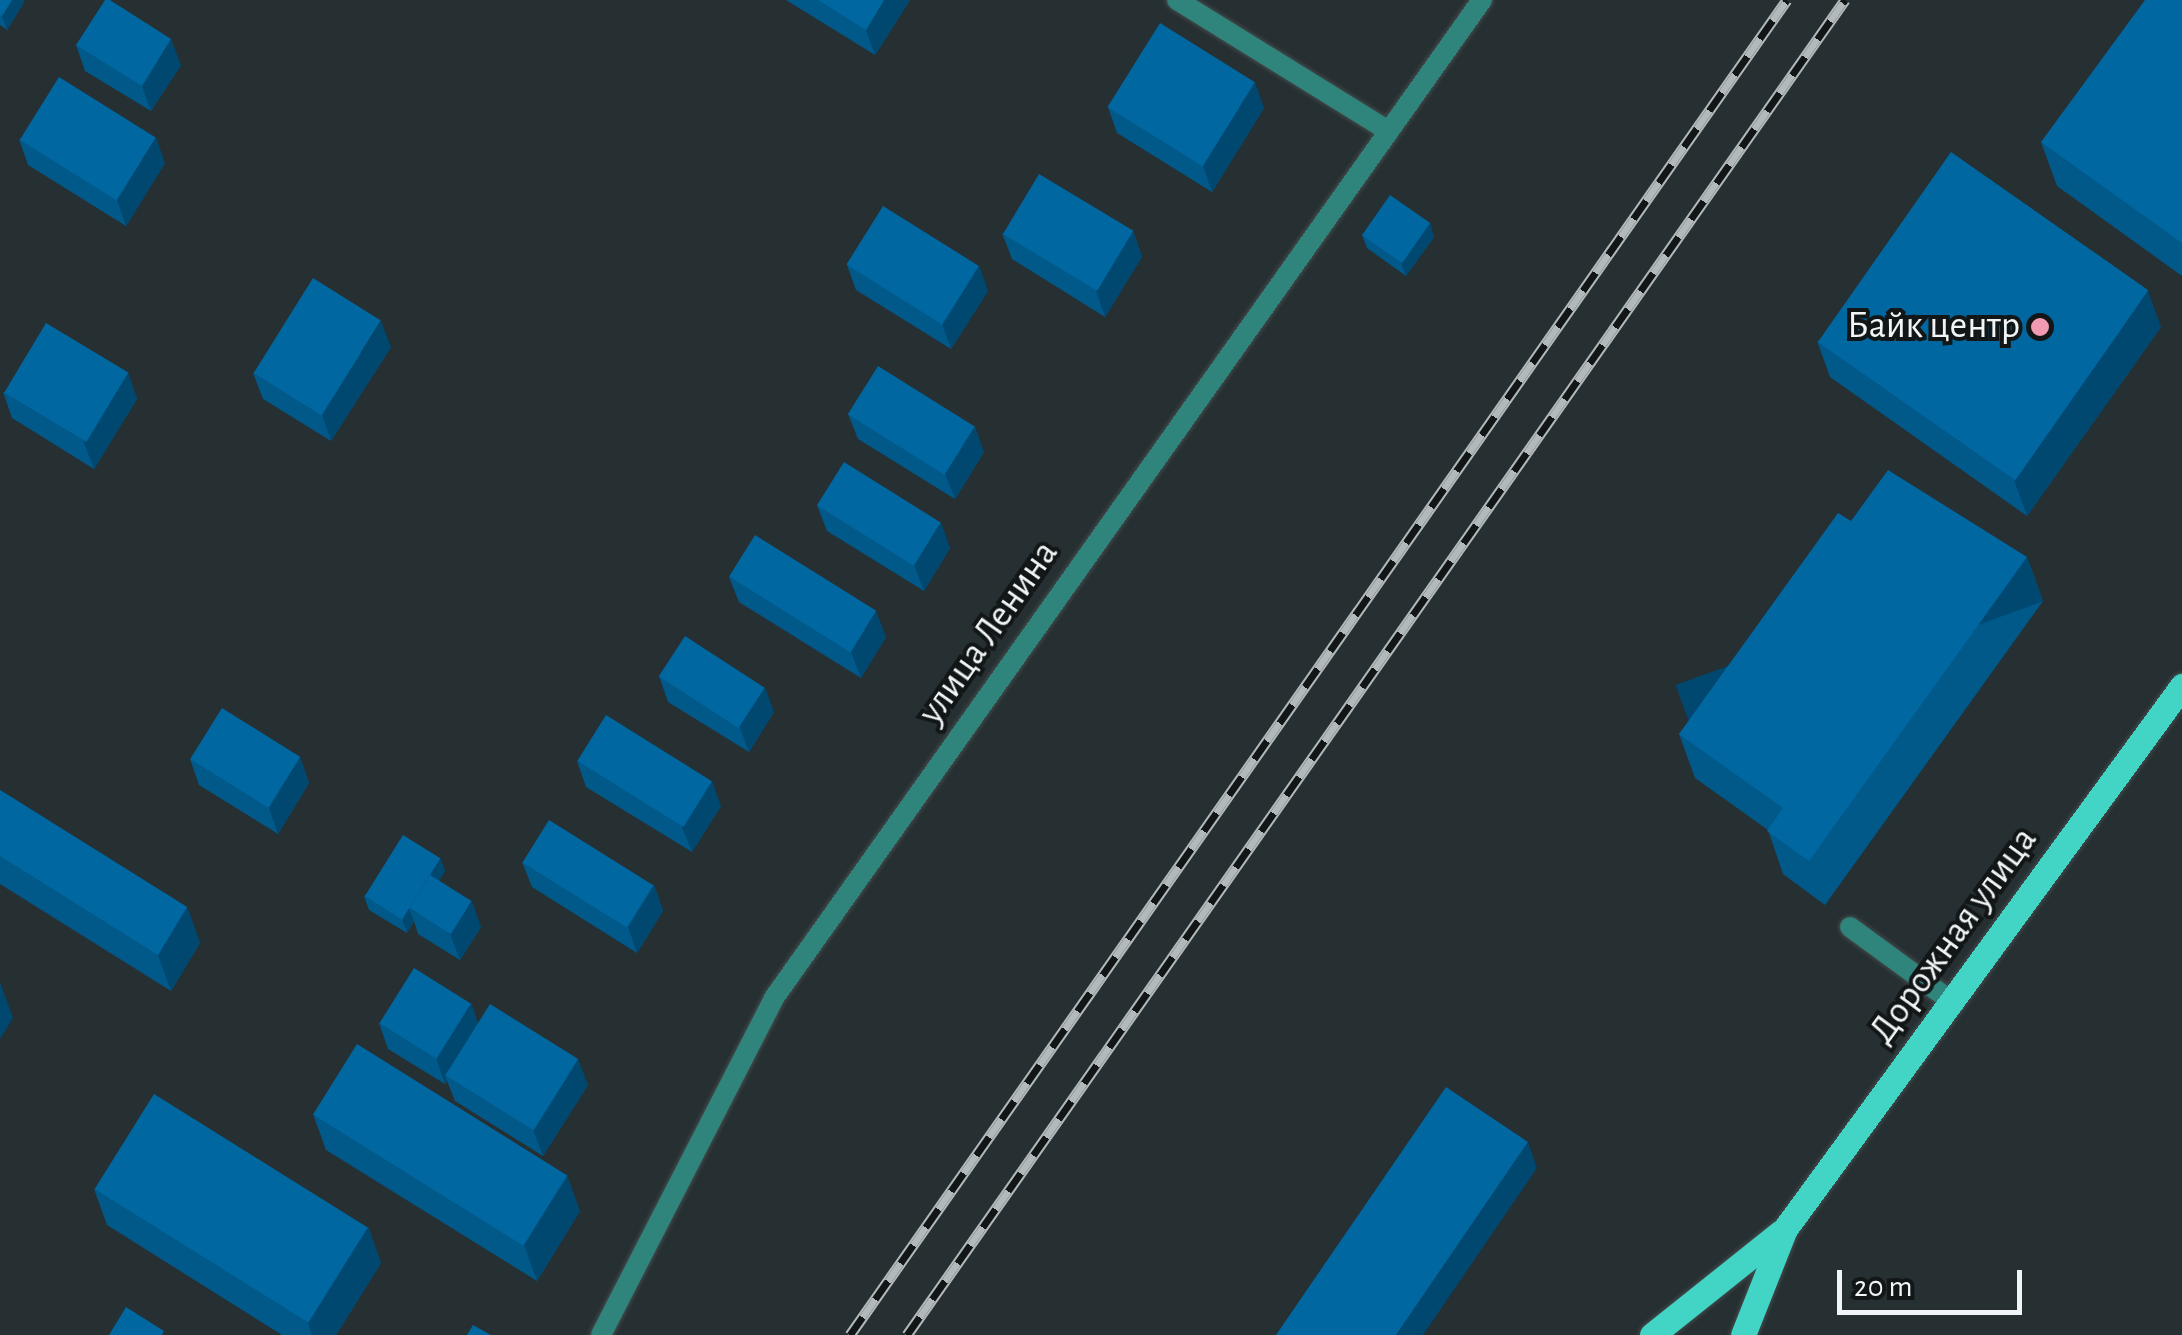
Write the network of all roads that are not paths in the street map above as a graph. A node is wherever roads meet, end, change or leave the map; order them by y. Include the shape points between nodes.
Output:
1 (1176, 0) edge
2 (1482, 0) edge
3 (1384, 129) junction
4 (2182, 686) edge
5 (1850, 927) dead end
6 (1954, 1002) junction
7 (1785, 1229) junction
8 (601, 1335) edge
9 (1652, 1335) edge
10 (1743, 1335) edge

1 - 3 street
2 - 3 street, улица Ленина
3 - 8 street, улица Ленина via 774,998
4 - 6 main road, Дорожная улица
5 - 6 street
6 - 7 main road, Дорожная улица
7 - 9 main road, Дорожная улица
7 - 10 main road, Дорожная улица

